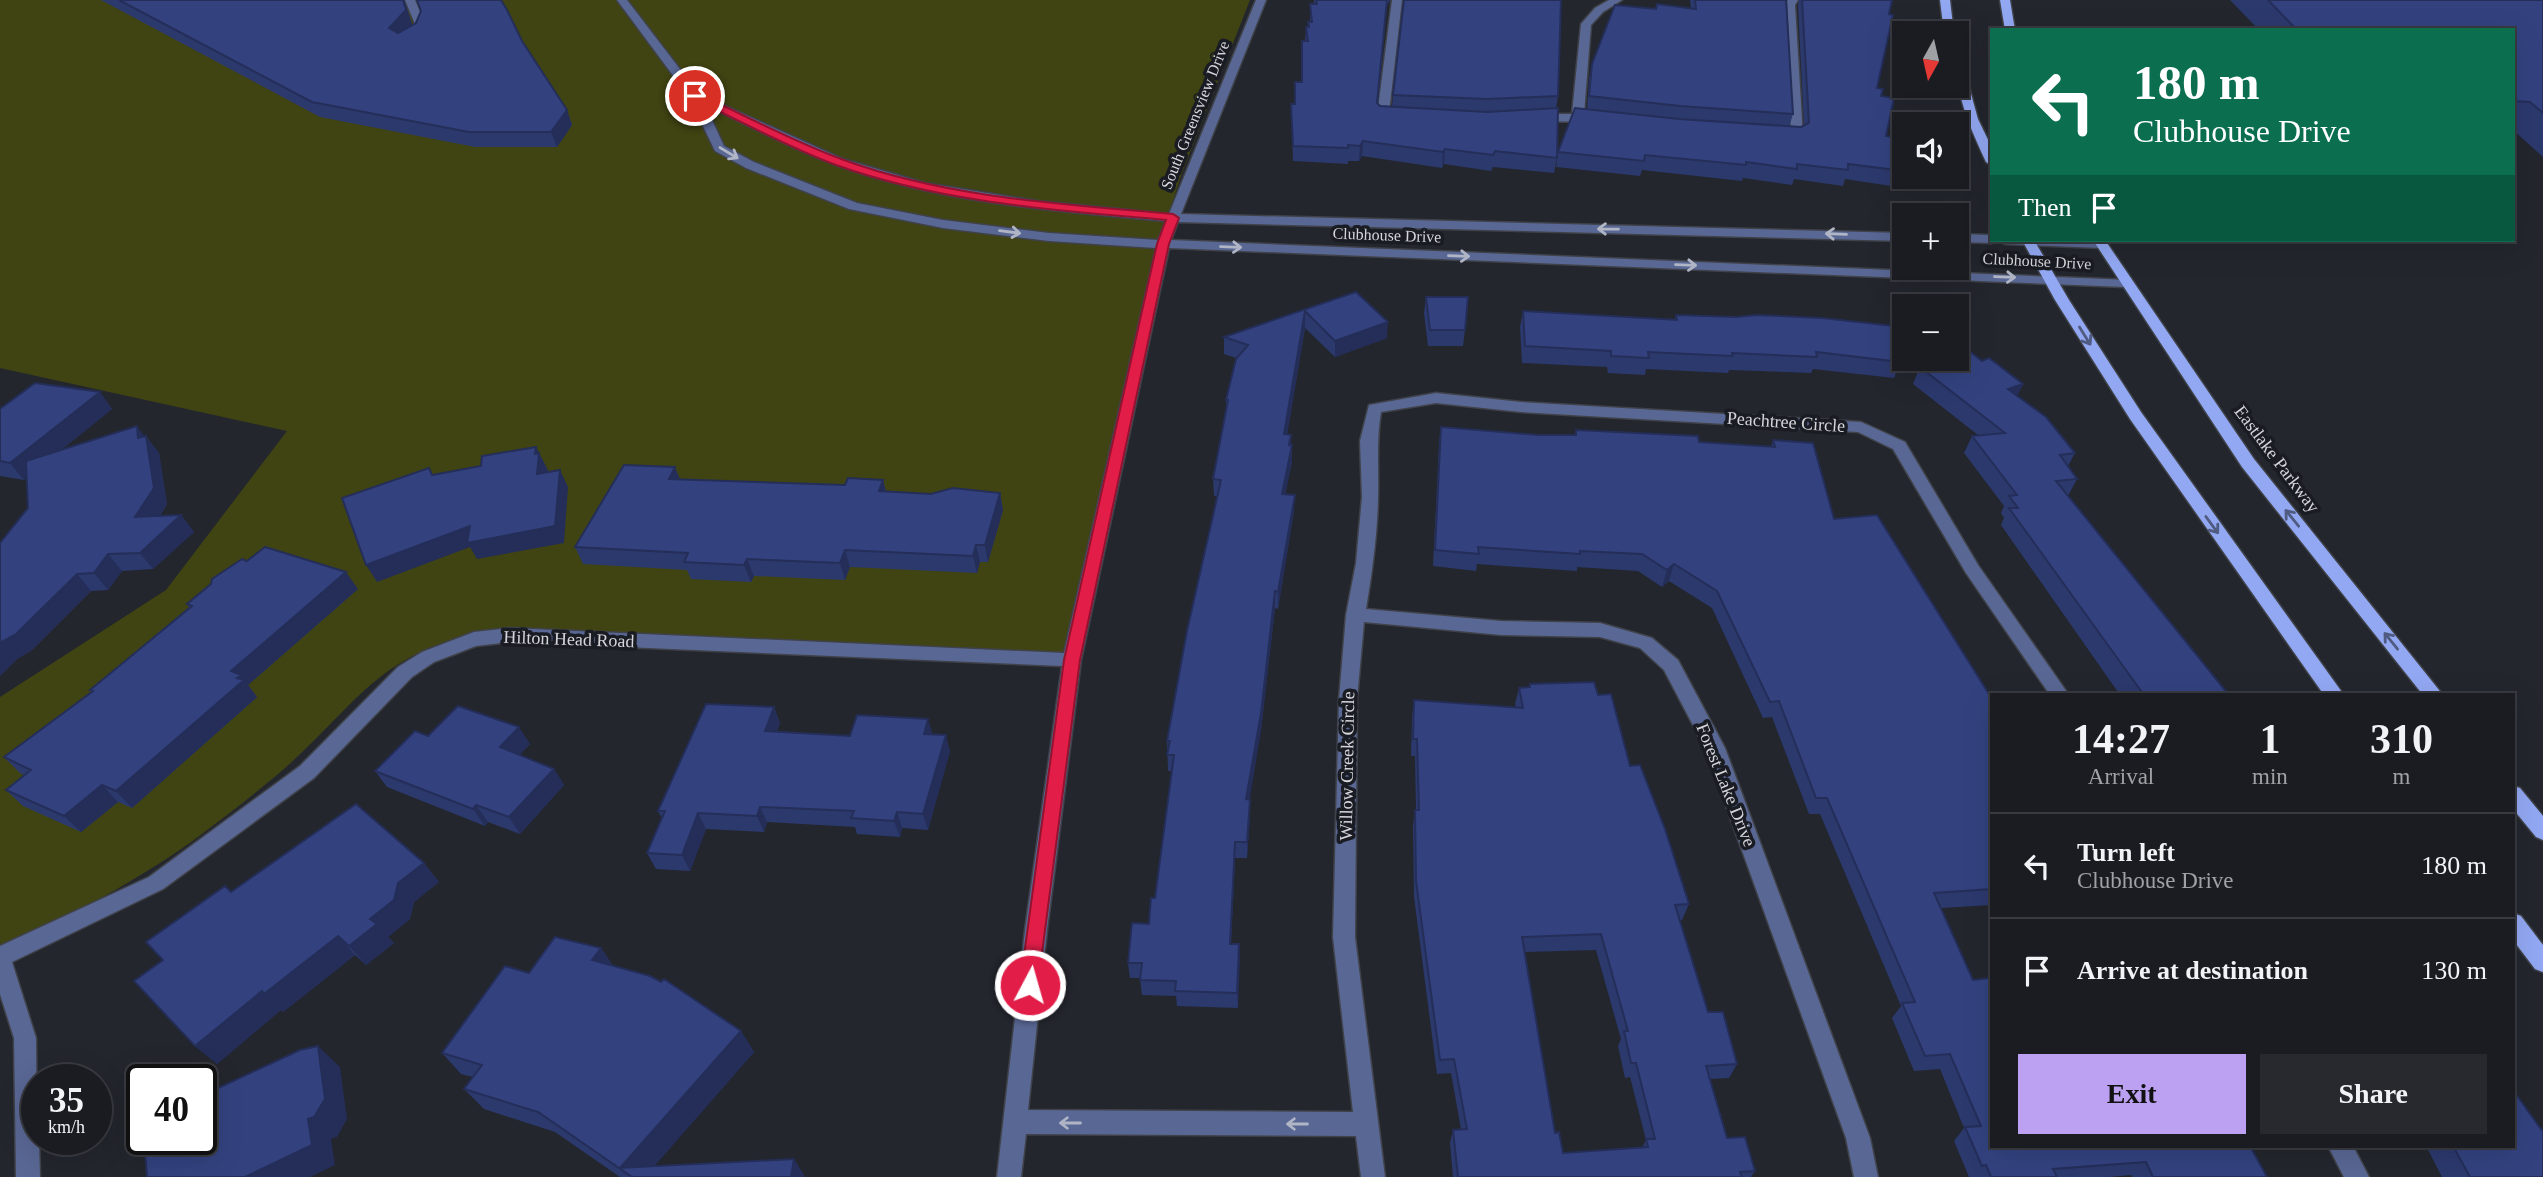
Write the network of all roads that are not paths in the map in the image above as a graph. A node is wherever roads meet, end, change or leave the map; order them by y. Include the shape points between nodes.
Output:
1 (410, 0) edge
2 (622, 0) edge
3 (1261, 0) edge
4 (1397, 0) edge
5 (1617, 0) edge
6 (1945, 0) edge
7 (2005, 0) edge
8 (1787, 3) edge
9 (1948, 21) edge
10 (2010, 28) edge
11 (403, 42) edge
12 (695, 96) junction
13 (1966, 98) edge
14 (1578, 116) junction
15 (1409, 117) edge
16 (1525, 119) edge
17 (1606, 120) edge
18 (1770, 134) edge
19 (1990, 158) edge
20 (1173, 218) junction
21 (1892, 237) edge
22 (1969, 238) edge
23 (1990, 239) edge
24 (2029, 242) edge
25 (2100, 242) edge
26 (1163, 244) junction
27 (2049, 279) junction
28 (2125, 283) junction
29 (1374, 408) joint
30 (1355, 615) junction
31 (1072, 660) junction
32 (2059, 693) edge
33 (2334, 693) edge
34 (2432, 693) edge
35 (2515, 796) edge
36 (2543, 831) edge
37 (2515, 926) edge
38 (0, 958) edge
39 (2543, 962) edge
40 (1015, 1122) junction
41 (1366, 1124) junction
42 (2341, 1148) edge
43 (29, 1177) edge
44 (1009, 1177) edge
45 (1373, 1177) edge
46 (1866, 1177) edge
47 (2357, 1177) edge

1 - 11 street via 420,24 417,33
2 - 12 street, Clubhouse Drive
3 - 20 street, South Greensview Drive
4 - 15 street via 1383,116
5 - 14 street via 1586,24
6 - 9 main road
7 - 10 main road
8 - 18 street via 1797,136
12 - 20 street, Clubhouse Drive via 839,162 924,187 1037,205
12 -> 26 street, Clubhouse Drive via 719,148 854,206 943,224
13 - 19 main road
14 - 16 street
14 - 17 street
21 -> 20 street, Clubhouse Drive
20 - 26 street, South Greensview Drive
22 - 23 street, Clubhouse Drive
24 - 27 main road
25 - 28 main road, Eastlake Parkway
26 -> 27 street, Clubhouse Drive
26 - 31 street, South Greensview Drive
27 - 28 street, Clubhouse Drive
27 -> 33 main road via 2147,436
34 -> 28 main road, Eastlake Parkway via 2248,463
29 - 30 street, Willow Creek Circle via 1368,441 1365,563
29 - 32 street, Peachtree Circle via 1436,398 1861,427 1899,446 1972,569
30 - 41 street, Willow Creek Circle via 1345,773 1344,937
30 - 46 street, Forest Lake Drive via 1601,631 1646,643 1671,665 1715,748 1858,1138
31 - 38 street, Hilton Head Road via 510,635 474,639 428,657 405,672 307,772 156,883
31 - 40 street, South Greensview Drive
35 - 36 main road
37 - 39 main road
38 - 43 street via 25,1038
41 -> 40 street
40 - 44 street, South Greensview Drive
41 - 45 street, Willow Creek Circle
42 - 47 street

